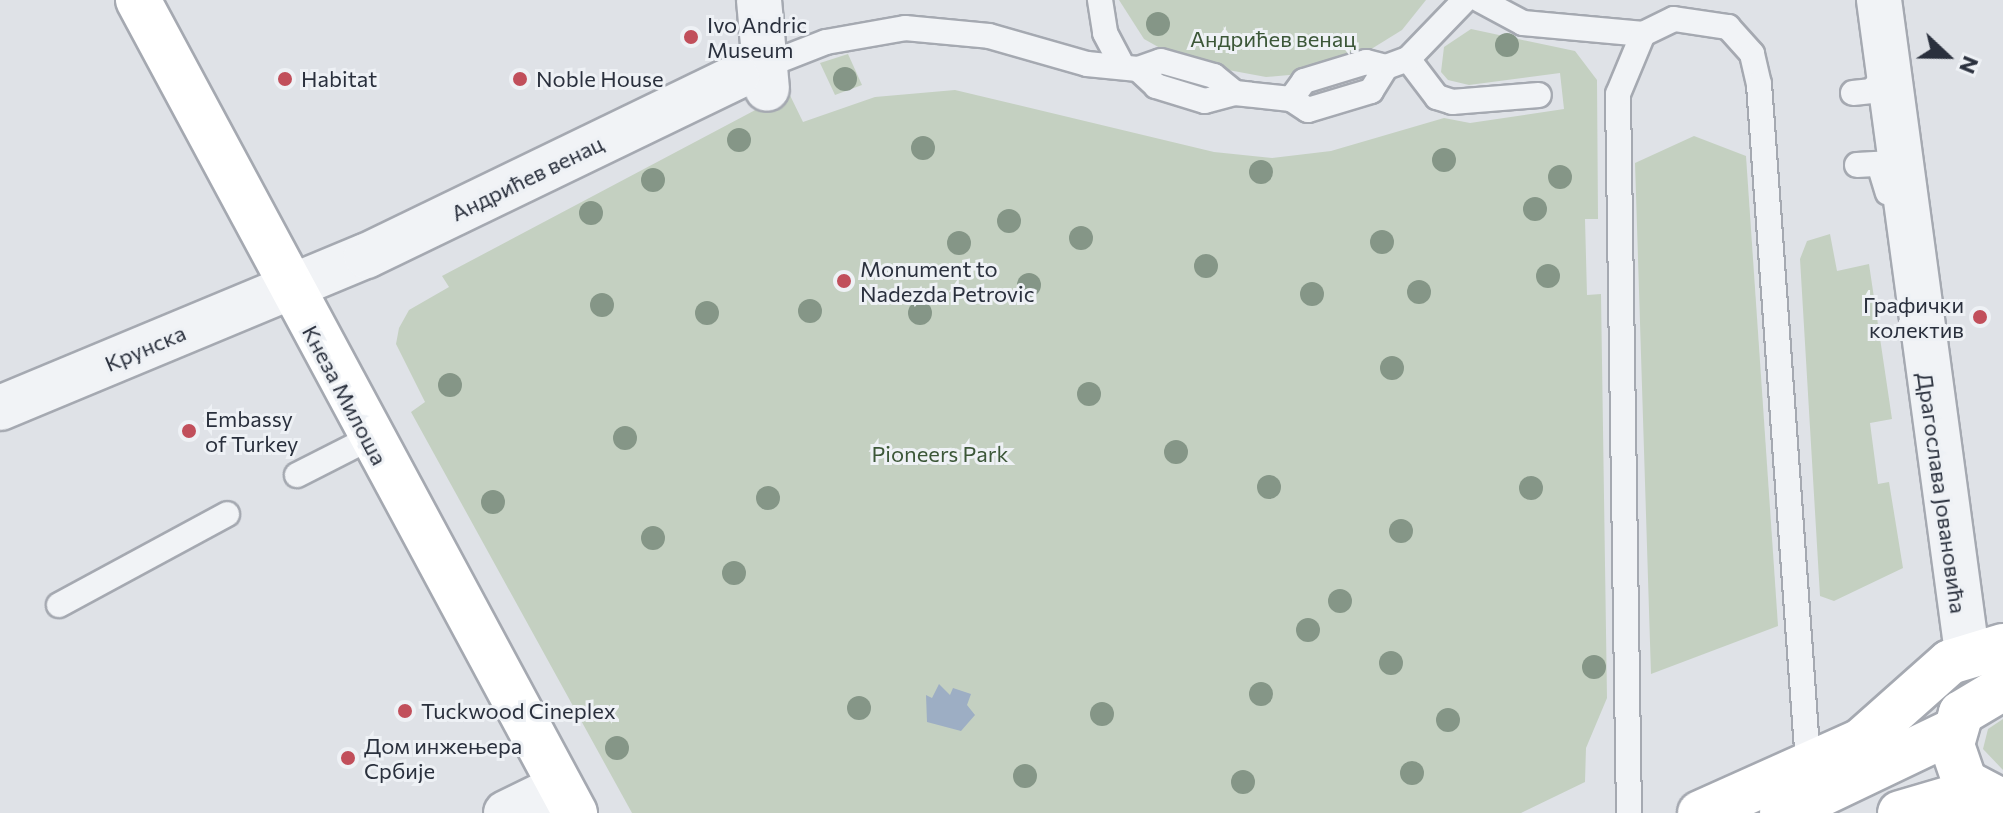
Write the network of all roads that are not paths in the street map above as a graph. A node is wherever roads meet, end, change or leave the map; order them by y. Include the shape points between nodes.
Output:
1 (138, 0) edge
2 (759, 0) edge
3 (1100, 0) edge
4 (1465, 0) edge
5 (1480, 0) edge
6 (1879, 0) edge
7 (1643, 34) junction
8 (1397, 63) junction
9 (1129, 66) junction
10 (756, 78) junction
11 (1539, 95) dead end
12 (1857, 165) dead end
13 (290, 287) junction
14 (0, 408) edge
15 (368, 439) junction
16 (1934, 441) junction
17 (297, 475) dead end
18 (227, 514) dead end
19 (59, 605) dead end
20 (1985, 649) edge
21 (2003, 688) edge
22 (1953, 731) junction
23 (1808, 763) junction
24 (1989, 796) edge
25 (564, 805) edge
26 (506, 813) edge
27 (1629, 813) edge
28 (1700, 813) edge
29 (1782, 813) edge
30 (1900, 813) edge

1 - 13 main road, Кнеза Милоша
2 - 10 street
3 - 9 lane via 1105,33
4 - 8 lane
5 - 7 lane via 1523,23
6 - 16 street, Драгослава Јовановића via 1870,82
7 - 23 lane via 1674,19 1728,27 1752,54 1759,84
7 - 27 lane via 1618,94
8 - 9 lane, Андрићев венац via 1371,91 1308,110 1291,99 1235,93 1214,76 1161,61
8 - 11 lane via 1452,102
9 - 10 lane, Андрићев венац via 1087,64 989,36 905,28 826,42
10 - 13 street, Андрићев венац
12 - 16 lane via 1879,164 1886,175 1914,423
13 - 14 street, Крунска
13 - 15 main road, Кнеза Милоша
15 - 17 lane
15 - 25 main road, Кнеза Милоша
16 - 20 street, Драгослава Јовановића
18 - 19 lane
20 - 23 main road via 1861,741
21 - 22 main road via 1974,699
22 - 24 main road via 1957,771
22 - 29 main road
23 - 28 main road
24 - 30 main road
25 - 26 street

